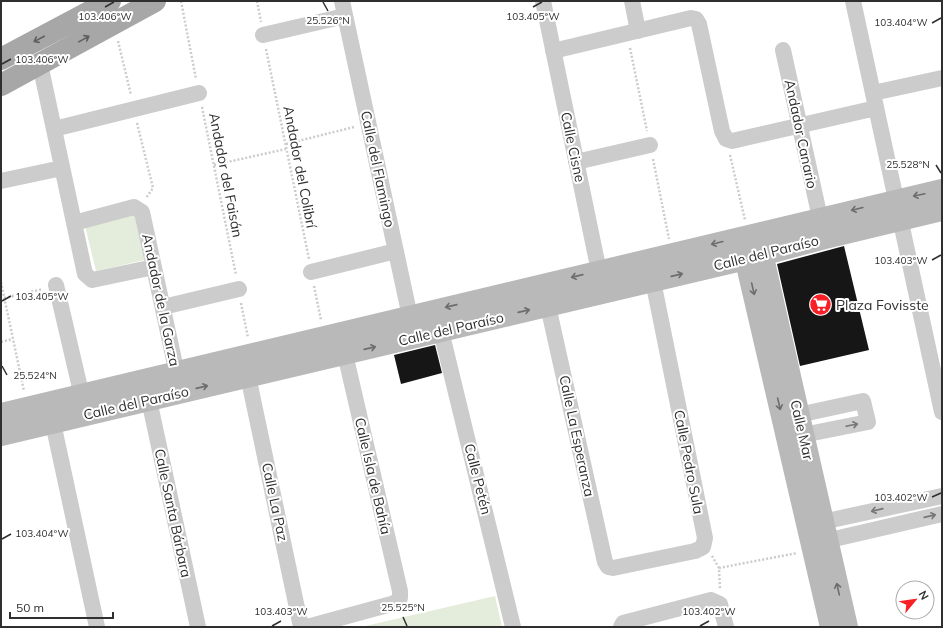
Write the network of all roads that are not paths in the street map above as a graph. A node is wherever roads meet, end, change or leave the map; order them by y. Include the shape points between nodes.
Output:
1 (110, 1) edge
2 (155, 1) edge
3 (542, 1) edge
4 (632, 1) edge
5 (853, 1) edge
6 (344, 9) edge
7 (638, 31) junction
8 (263, 35) road end
9 (783, 50) dead end
10 (553, 51) junction
11 (1, 59) edge
12 (40, 64) junction
13 (942, 78) edge
14 (1, 85) edge
15 (199, 93) road end
16 (874, 100) junction
17 (800, 125) junction
18 (54, 129) junction
19 (650, 145) dead end
20 (576, 162) junction
21 (62, 168) junction
22 (1, 182) edge
23 (942, 190) edge
24 (898, 210) junction
25 (942, 210) edge
26 (820, 218) junction
27 (74, 223) junction
28 (749, 235) junction
29 (396, 251) junction
30 (754, 257) junction
31 (154, 266) junction
32 (599, 271) junction
33 (311, 272) road end
34 (653, 281) junction
35 (56, 285) dead end
36 (238, 289) road end
37 (604, 292) junction
38 (548, 306) junction
39 (163, 307) junction
40 (410, 316) junction
41 (441, 331) junction
42 (414, 337) junction
43 (345, 354) junction
44 (248, 376) junction
45 (179, 382) junction
46 (149, 400) junction
47 (84, 405) junction
48 (942, 412) edge
49 (1, 414) edge
50 (53, 423) junction
51 (1, 435) edge
52 (942, 496) edge
53 (942, 514) edge
54 (816, 536) junction
55 (608, 567) joint
56 (621, 626) edge
57 (98, 627) edge
58 (198, 627) edge
59 (302, 627) edge
60 (307, 627) edge
61 (514, 627) edge
62 (726, 627) edge
63 (831, 627) edge
64 (847, 627) edge

1 -> 11 main road
12 -> 2 main road
3 - 10 street, Calle Cisne
4 - 7 street
5 - 16 street
6 - 8 street
6 - 29 street, Calle del Flamingo
7 - 10 street
7 - 17 street via 696,19 726,139 732,141
9 - 17 street, Andador Canario
10 - 20 street, Calle Cisne
12 - 14 main road
12 - 18 street
13 - 16 street
15 - 18 street
16 - 17 street
16 - 24 street
17 - 26 street, Andador Canario
18 - 21 street
19 - 20 street
20 - 32 street, Calle Cisne
21 - 22 street
21 - 27 street
23 -> 24 street
24 - 25 street
24 -> 26 street, Calle del Paraíso
24 - 30 street, Calle del Paraíso
24 - 48 street
26 - 28 street, Calle del Paraíso
27 - 31 street via 88,278 92,280
27 - 31 street, Andador de la Garza via 134,207 139,209 142,212
28 - 30 street, Calle Mar
28 -> 32 street, Calle del Paraíso
29 - 33 street
29 - 40 street, Calle del Flamingo
34 -> 30 street, Calle del Paraíso
30 -> 54 street, Calle Mar
54 -> 30 street, Calle Mar via 800,425
31 - 39 street, Andador de la Garza
32 - 37 street, Calle Cisne
32 -> 40 street, Calle del Paraíso
34 - 37 street, Calle del Paraíso
34 - 55 street, Calle Pedro Sula via 705,538 703,547 695,551
35 - 47 street
36 - 39 street
37 - 38 street, Calle del Paraíso
41 -> 38 street, Calle del Paraíso
38 - 55 street, Calle La Esperanza
39 - 45 street, Andador de la Garza
40 - 42 street, Calle del Flamingo
40 - 45 street, Calle del Paraíso via 251,354
41 - 42 street, Calle del Paraíso
41 - 61 street, Calle Petén
43 -> 42 street, Calle del Paraíso
43 - 44 street, Calle del Paraíso
43 - 60 street, Calle Isla de Bahía via 400,598 395,603
45 -> 44 street, Calle del Paraíso
44 - 59 street, Calle La Paz
45 - 46 street, Calle del Paraíso
45 - 47 street, Calle del Paraíso
46 - 47 street, Calle del Paraíso
46 - 58 street, Calle Santa Bárbara
47 - 49 street, Calle del Paraíso via 27,408
47 - 50 street, Calle del Paraíso
50 - 51 street, Calle del Paraíso
50 - 57 street
52 -> 54 street
54 -> 53 street
54 - 63 street, Calle Mar
64 -> 54 street, Calle Mar
56 - 62 street via 623,623 711,600 717,601 722,608

